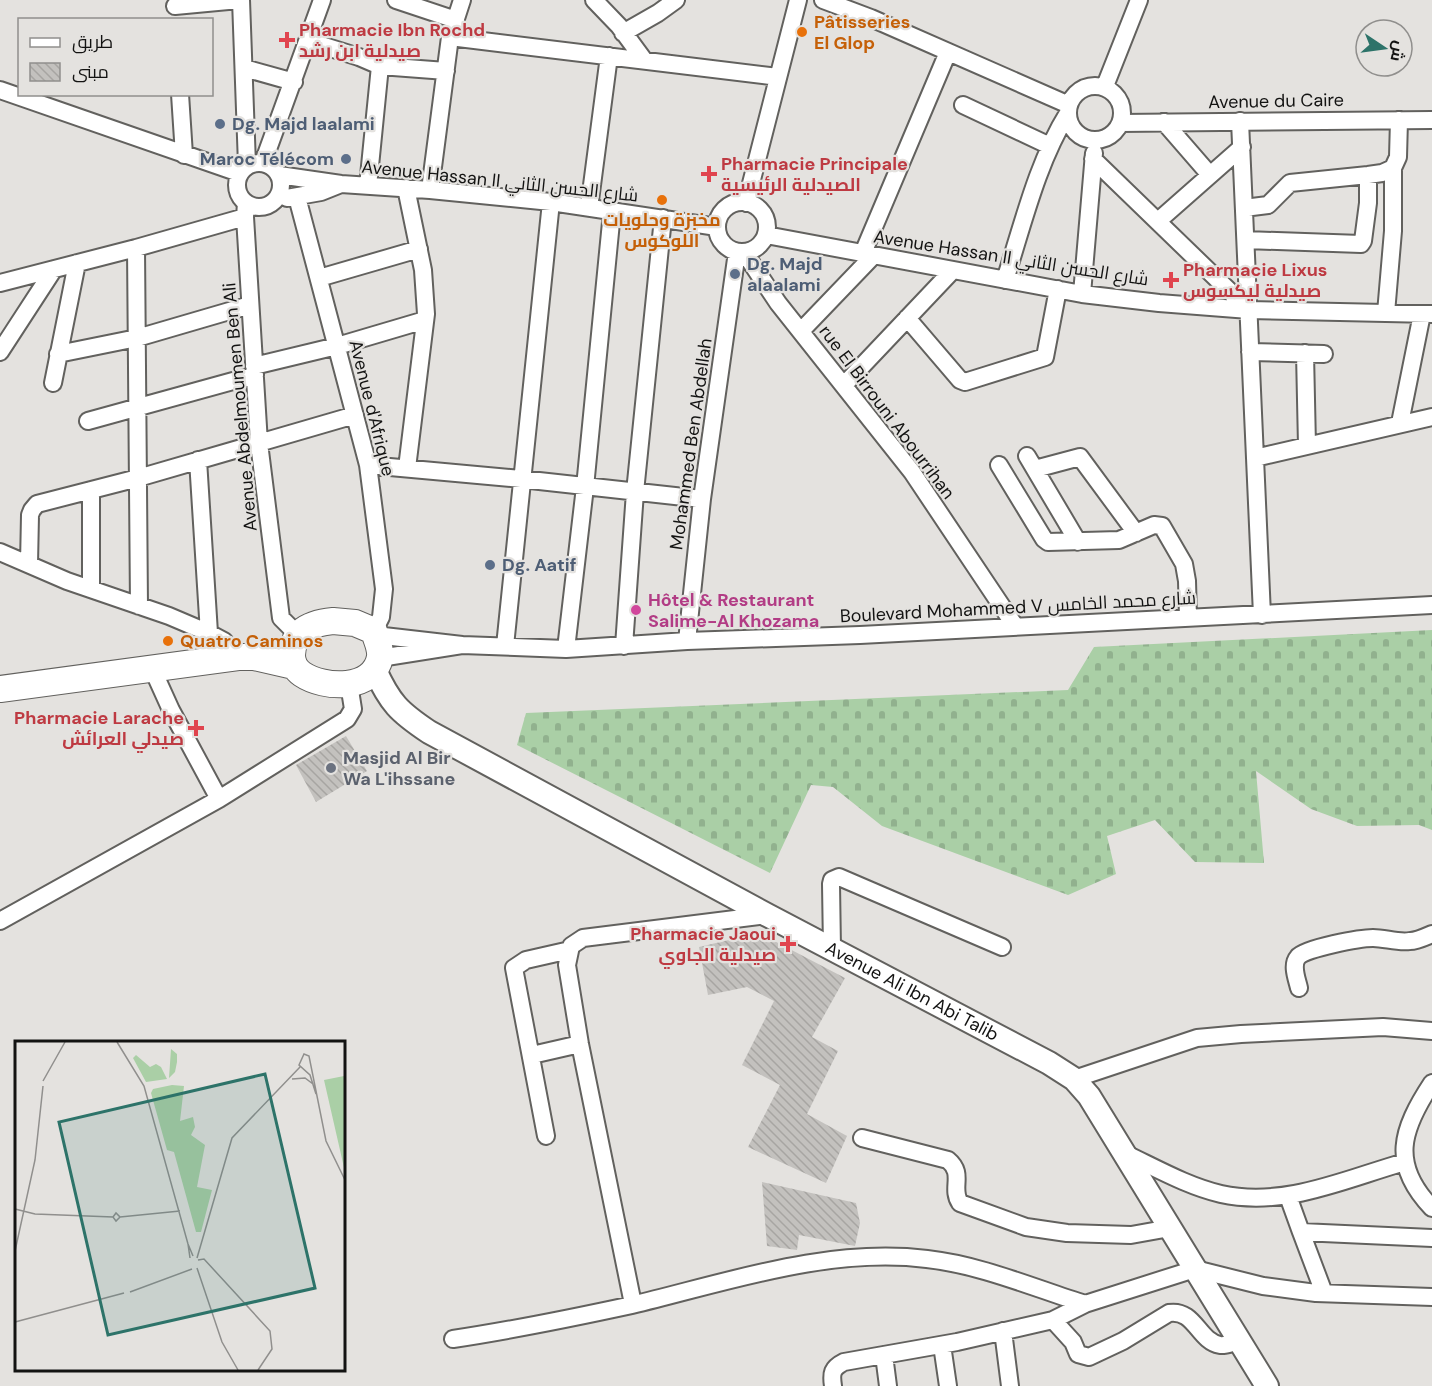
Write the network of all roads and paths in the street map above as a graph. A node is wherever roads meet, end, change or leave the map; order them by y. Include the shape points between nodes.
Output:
1 (240, 0) edge
2 (322, 0) edge
3 (396, 0) edge
4 (462, 0) edge
5 (594, 0) edge
6 (675, 0) edge
7 (798, 0) edge
8 (823, 0) edge
9 (1139, 0) edge
10 (175, 8) edge
11 (456, 20) junction
12 (624, 33) junction
13 (450, 37) junction
14 (308, 41) junction
15 (948, 52) junction
16 (609, 56) junction
17 (644, 60) junction
18 (380, 66) junction
19 (244, 68) junction
20 (446, 71) junction
21 (778, 77) junction
22 (294, 81) junction
23 (1105, 86) junction
24 (0, 90) edge
25 (180, 96) edge
26 (963, 105) dead end
27 (1069, 109) junction
28 (1399, 120) junction
29 (1432, 120) edge
30 (1240, 121) junction
31 (1164, 122) junction
32 (1120, 123) junction
33 (1095, 140) junction
34 (1050, 146) junction
35 (1242, 147) junction
36 (184, 155) junction
37 (1093, 159) junction
38 (250, 167) junction
39 (1393, 168) junction
40 (279, 175) junction
41 (1210, 175) junction
42 (1368, 175) junction
43 (341, 184) junction
44 (368, 186) junction
45 (406, 188) junction
46 (430, 190) junction
47 (297, 197) junction
48 (277, 198) junction
49 (551, 202) junction
50 (746, 203) junction
51 (1244, 207) junction
52 (589, 208) junction
53 (245, 210) junction
54 (612, 212) junction
55 (663, 218) junction
56 (1158, 221) junction
57 (717, 226) junction
58 (766, 235) junction
59 (1246, 240) junction
60 (136, 248) junction
61 (418, 249) junction
62 (741, 252) junction
63 (868, 254) junction
64 (77, 263) junction
65 (54, 269) junction
66 (953, 270) junction
67 (319, 278) junction
68 (1005, 279) junction
69 (0, 284) edge
70 (1058, 290) junction
71 (1082, 294) junction
72 (250, 305) junction
73 (1249, 310) junction
74 (1386, 313) junction
75 (1427, 314) edge
76 (907, 318) junction
77 (425, 320) junction
78 (801, 332) junction
79 (137, 338) junction
80 (337, 346) junction
81 (0, 352) edge
82 (1250, 352) junction
83 (1305, 353) junction
84 (58, 354) junction
85 (1324, 354) dead end
86 (254, 370) junction
87 (53, 383) dead end
88 (844, 384) junction
89 (137, 408) junction
90 (355, 415) junction
91 (1432, 417) edge
92 (88, 421) dead end
93 (1400, 423) junction
94 (259, 443) junction
95 (1307, 446) junction
96 (1255, 458) junction
97 (198, 460) junction
98 (368, 465) junction
99 (999, 465) dead end
100 (407, 468) junction
101 (138, 478) junction
102 (521, 479) junction
103 (585, 487) junction
104 (91, 490) junction
105 (635, 492) junction
106 (702, 499) junction
107 (1136, 533) junction
108 (1078, 542) junction
109 (0, 552) edge
110 (29, 564) junction
111 (91, 590) junction
112 (1432, 605) edge
113 (139, 606) junction
114 (1262, 615) junction
115 (1188, 618) junction
116 (1015, 627) junction
117 (210, 633) junction
118 (298, 635) junction
119 (687, 641) junction
120 (462, 645) junction
121 (505, 646) junction
122 (624, 646) junction
123 (566, 649) junction
124 (246, 657) junction
125 (368, 660) junction
126 (294, 666) junction
127 (152, 668) junction
128 (0, 688) edge
129 (219, 799) junction
130 (767, 915) junction
131 (0, 921) edge
132 (1432, 934) edge
133 (1002, 947) dead end
134 (832, 949) junction
135 (570, 950) junction
136 (1299, 988) dead end
137 (1432, 1031) edge
138 (580, 1044) junction
139 (532, 1054) junction
140 (1074, 1078) junction
141 (1432, 1083) edge
142 (546, 1136) dead end
143 (862, 1138) dead end
144 (1124, 1154) junction
145 (1405, 1162) junction
146 (1288, 1196) junction
147 (1432, 1208) edge
148 (1170, 1228) junction
149 (1301, 1232) junction
150 (1432, 1238) edge
151 (1195, 1269) junction
152 (1324, 1293) junction
153 (1432, 1297) edge
154 (633, 1304) junction
155 (1085, 1304) junction
156 (1053, 1320) junction
157 (1003, 1331) junction
158 (453, 1339) dead end
159 (1239, 1341) junction
160 (942, 1345) junction
161 (884, 1355) junction
162 (833, 1386) edge
163 (888, 1386) edge
164 (948, 1386) edge
165 (1010, 1386) edge
166 (1267, 1386) edge

1 - 10 street
1 - 19 street, Avenue Abdelmoumen Ben Ali
2 - 14 street
3 - 11 street
4 - 11 street
5 - 12 street
6 - 12 street
7 - 21 street
8 - 15 street
9 - 23 street
11 - 13 street
12 - 17 street
13 - 16 street
13 - 20 street
14 - 18 street
14 - 22 street
15 - 27 street
15 - 63 street
16 - 17 street
16 - 52 street
17 - 21 street
18 - 20 street
18 - 44 street
19 - 22 street
19 - 38 street, Avenue Abdelmoumen Ben Ali
20 - 46 street
21 - 50 street
22 - 38 street
23 - 27 street via 1078,91
23 - 32 street via 1120,101
24 - 36 street
25 - 36 street
26 - 34 street
27 - 33 street via 1073,129
27 - 34 street
28 - 29 street, Avenue du Caire
28 - 30 street, Avenue du Caire
28 - 39 street via 1398,157
30 - 31 street, Avenue du Caire
30 - 35 street
31 - 32 street, Avenue du Caire
31 - 41 street
32 - 33 street via 1110,136
33 - 37 street
34 - 68 street
35 - 41 street
35 - 51 street
36 - 38 street
37 - 56 street
37 - 71 street
38 - 40 street via 275,169
38 - 53 street, Avenue Abdelmoumen Ben Ali via 237,190
39 - 42 street
39 - 74 street via 1393,231
40 - 43 street, Avenue Hassan II شارع الحسن الثاني
40 - 48 street via 281,187
41 - 56 street
42 - 51 street via 1290,183 1268,205
42 - 59 street via 1361,244
43 - 44 street, Avenue Hassan II شارع الحسن الثاني
43 - 47 street
44 - 45 street, Avenue Hassan II شارع الحسن الثاني
45 - 46 street, Avenue Hassan II شارع الحسن الثاني
45 - 61 street
46 - 49 street, Avenue Hassan II شارع الحسن الثاني
47 - 48 street
47 - 67 street, Avenue d'Afrique
48 - 53 street via 262,207
49 - 52 street, Avenue Hassan II شارع الحسن الثاني
49 - 102 street
50 - 57 street via 726,208
50 - 58 street via 764,215
51 - 59 street
52 - 54 street, Avenue Hassan II شارع الحسن الثاني
53 - 60 street
53 - 72 street, Avenue Abdelmoumen Ben Ali
54 - 55 street, Avenue Hassan II شارع الحسن الثاني
54 - 103 street
55 - 57 street, Avenue Hassan II شارع الحسن الثاني
55 - 105 street
56 - 73 street
57 - 62 street via 720,240 731,250
58 - 62 street via 758,247
58 - 63 street, Avenue Hassan II شارع الحسن الثاني
59 - 73 street
60 - 64 street
60 - 79 street
61 - 67 street
61 - 77 street via 426,298
62 - 78 street, rue El Birrouni Abourrihan
62 - 106 street, Mohammed Ben Abdellah
63 - 66 street, Avenue Hassan II شارع الحسن الثاني
63 - 78 street
64 - 65 street
64 - 84 street
65 - 69 street
65 - 81 street
66 - 68 street, Avenue Hassan II شارع الحسن الثاني
66 - 76 street
67 - 80 street, Avenue d'Afrique
68 - 70 street, Avenue Hassan II شارع الحسن الثاني
70 - 71 street, Avenue Hassan II شارع الحسن الثاني
70 - 76 street via 1045,357 965,382
71 - 73 street, Avenue Hassan II شارع الحسن الثاني
72 - 79 street
72 - 86 street, Avenue Abdelmoumen Ben Ali
73 - 74 street, Avenue Hassan II شارع الحسن الثاني
73 - 82 street
74 - 75 street, Avenue Hassan II شارع الحسن الثاني
75 - 93 street
76 - 88 street
77 - 80 street
77 - 100 street
78 - 88 street, rue El Birrouni Abourrihan
79 - 84 street
79 - 89 street
80 - 86 street
80 - 90 street, Avenue d'Afrique
82 - 83 street
82 - 96 street
83 - 85 street
83 - 95 street
84 - 87 street
86 - 89 street
86 - 94 street, Avenue Abdelmoumen Ben Ali
88 - 116 street, rue El Birrouni Abourrihan via 912,472
89 - 92 street
89 - 101 street
90 - 94 street
90 - 98 street, Avenue d'Afrique
91 - 93 street
93 - 95 street
94 - 97 street
94 - 118 street, Avenue Abdelmoumen Ben Ali via 280,618
95 - 96 street
96 - 114 street
97 - 101 street
97 - 117 street
98 - 100 street
98 - 125 street, Avenue d'Afrique via 384,589 381,617
99 - 108 street via 1044,539 1055,543
100 - 102 street
101 - 104 street
101 - 113 street
102 - 103 street
102 - 121 street
103 - 105 street
103 - 123 street
104 - 110 street via 34,506 30,514
104 - 111 street
105 - 106 street
105 - 122 street
106 - 119 street, Mohammed Ben Abdellah
107 - 108 street via 1119,540
107 - 108 street via 1080,457 1031,462
107 - 115 street via 1154,525 1162,526 1184,564
109 - 110 street
110 - 111 street
111 - 113 street
112 - 114 street, Boulevard Mohammed V شارع محمد الخامس
113 - 117 street
114 - 115 street, Boulevard Mohammed V شارع محمد الخامس
115 - 116 street, Boulevard Mohammed V شارع محمد الخامس
116 - 119 street, Boulevard Mohammed V شارع محمد الخامس
117 - 124 street
118 - 124 highway
118 - 125 highway via 314,625 333,621 355,623
118 - 126 highway via 293,642
119 - 122 street, Boulevard Mohammed V شارع محمد الخامس
120 - 121 street, Boulevard Mohammed V شارع محمد الخامس
120 - 125 street, Boulevard Mohammed V شارع محمد الخامس
120 - 125 street, Boulevard Mohammed V شارع محمد الخامس
121 - 123 street, Boulevard Mohammed V شارع محمد الخامس
122 - 123 street, Boulevard Mohammed V شارع محمد الخامس
124 - 126 highway
124 - 127 highway
125 - 126 highway via 334,684 303,675
125 - 129 street, Avenue d'Afrique via 347,719
125 - 130 main road, Avenue Ali Ibn Abi Talib via 391,701 429,732
127 - 128 highway
127 - 129 street
129 - 131 street, Avenue d'Afrique
130 - 134 main road, Avenue Ali Ibn Abi Talib
130 - 135 street via 583,938
132 - 136 street via 1411,942 1355,940 1301,955 1294,966
133 - 134 street via 839,877 831,884
134 - 140 main road, Avenue Ali Ibn Abi Talib
135 - 138 street via 567,965
135 - 139 street via 526,960 514,968
137 - 140 street via 1383,1027 1197,1038
138 - 139 street
138 - 154 street
139 - 142 street
140 - 144 main road, Avenue Ali Ibn Abi Talib via 1089,1095
141 - 145 street via 1416,1107 1408,1129
143 - 148 street via 948,1160 955,1166 956,1197 960,1203 1026,1227 1131,1235
144 - 146 street via 1192,1185 1222,1194 1249,1198
144 - 148 main road, Avenue Ali Ibn Abi Talib
145 - 146 street
145 - 147 street via 1413,1184
146 - 149 street
148 - 151 main road, Avenue Ali Ibn Abi Talib
149 - 150 street
149 - 152 street
151 - 152 street via 1263,1286
151 - 155 street
151 - 159 main road, Avenue Ali Ibn Abi Talib
152 - 153 street
154 - 155 street via 822,1262 888,1257 928,1259 970,1268
154 - 158 street
155 - 156 street
156 - 157 street
156 - 159 street via 1078,1353 1089,1358 1175,1312 1186,1315 1214,1342 1223,1346
157 - 160 street
157 - 165 street
159 - 166 main road, Avenue Ali Ibn Abi Talib
160 - 161 street
160 - 164 street
161 - 162 street via 835,1366
161 - 163 street

